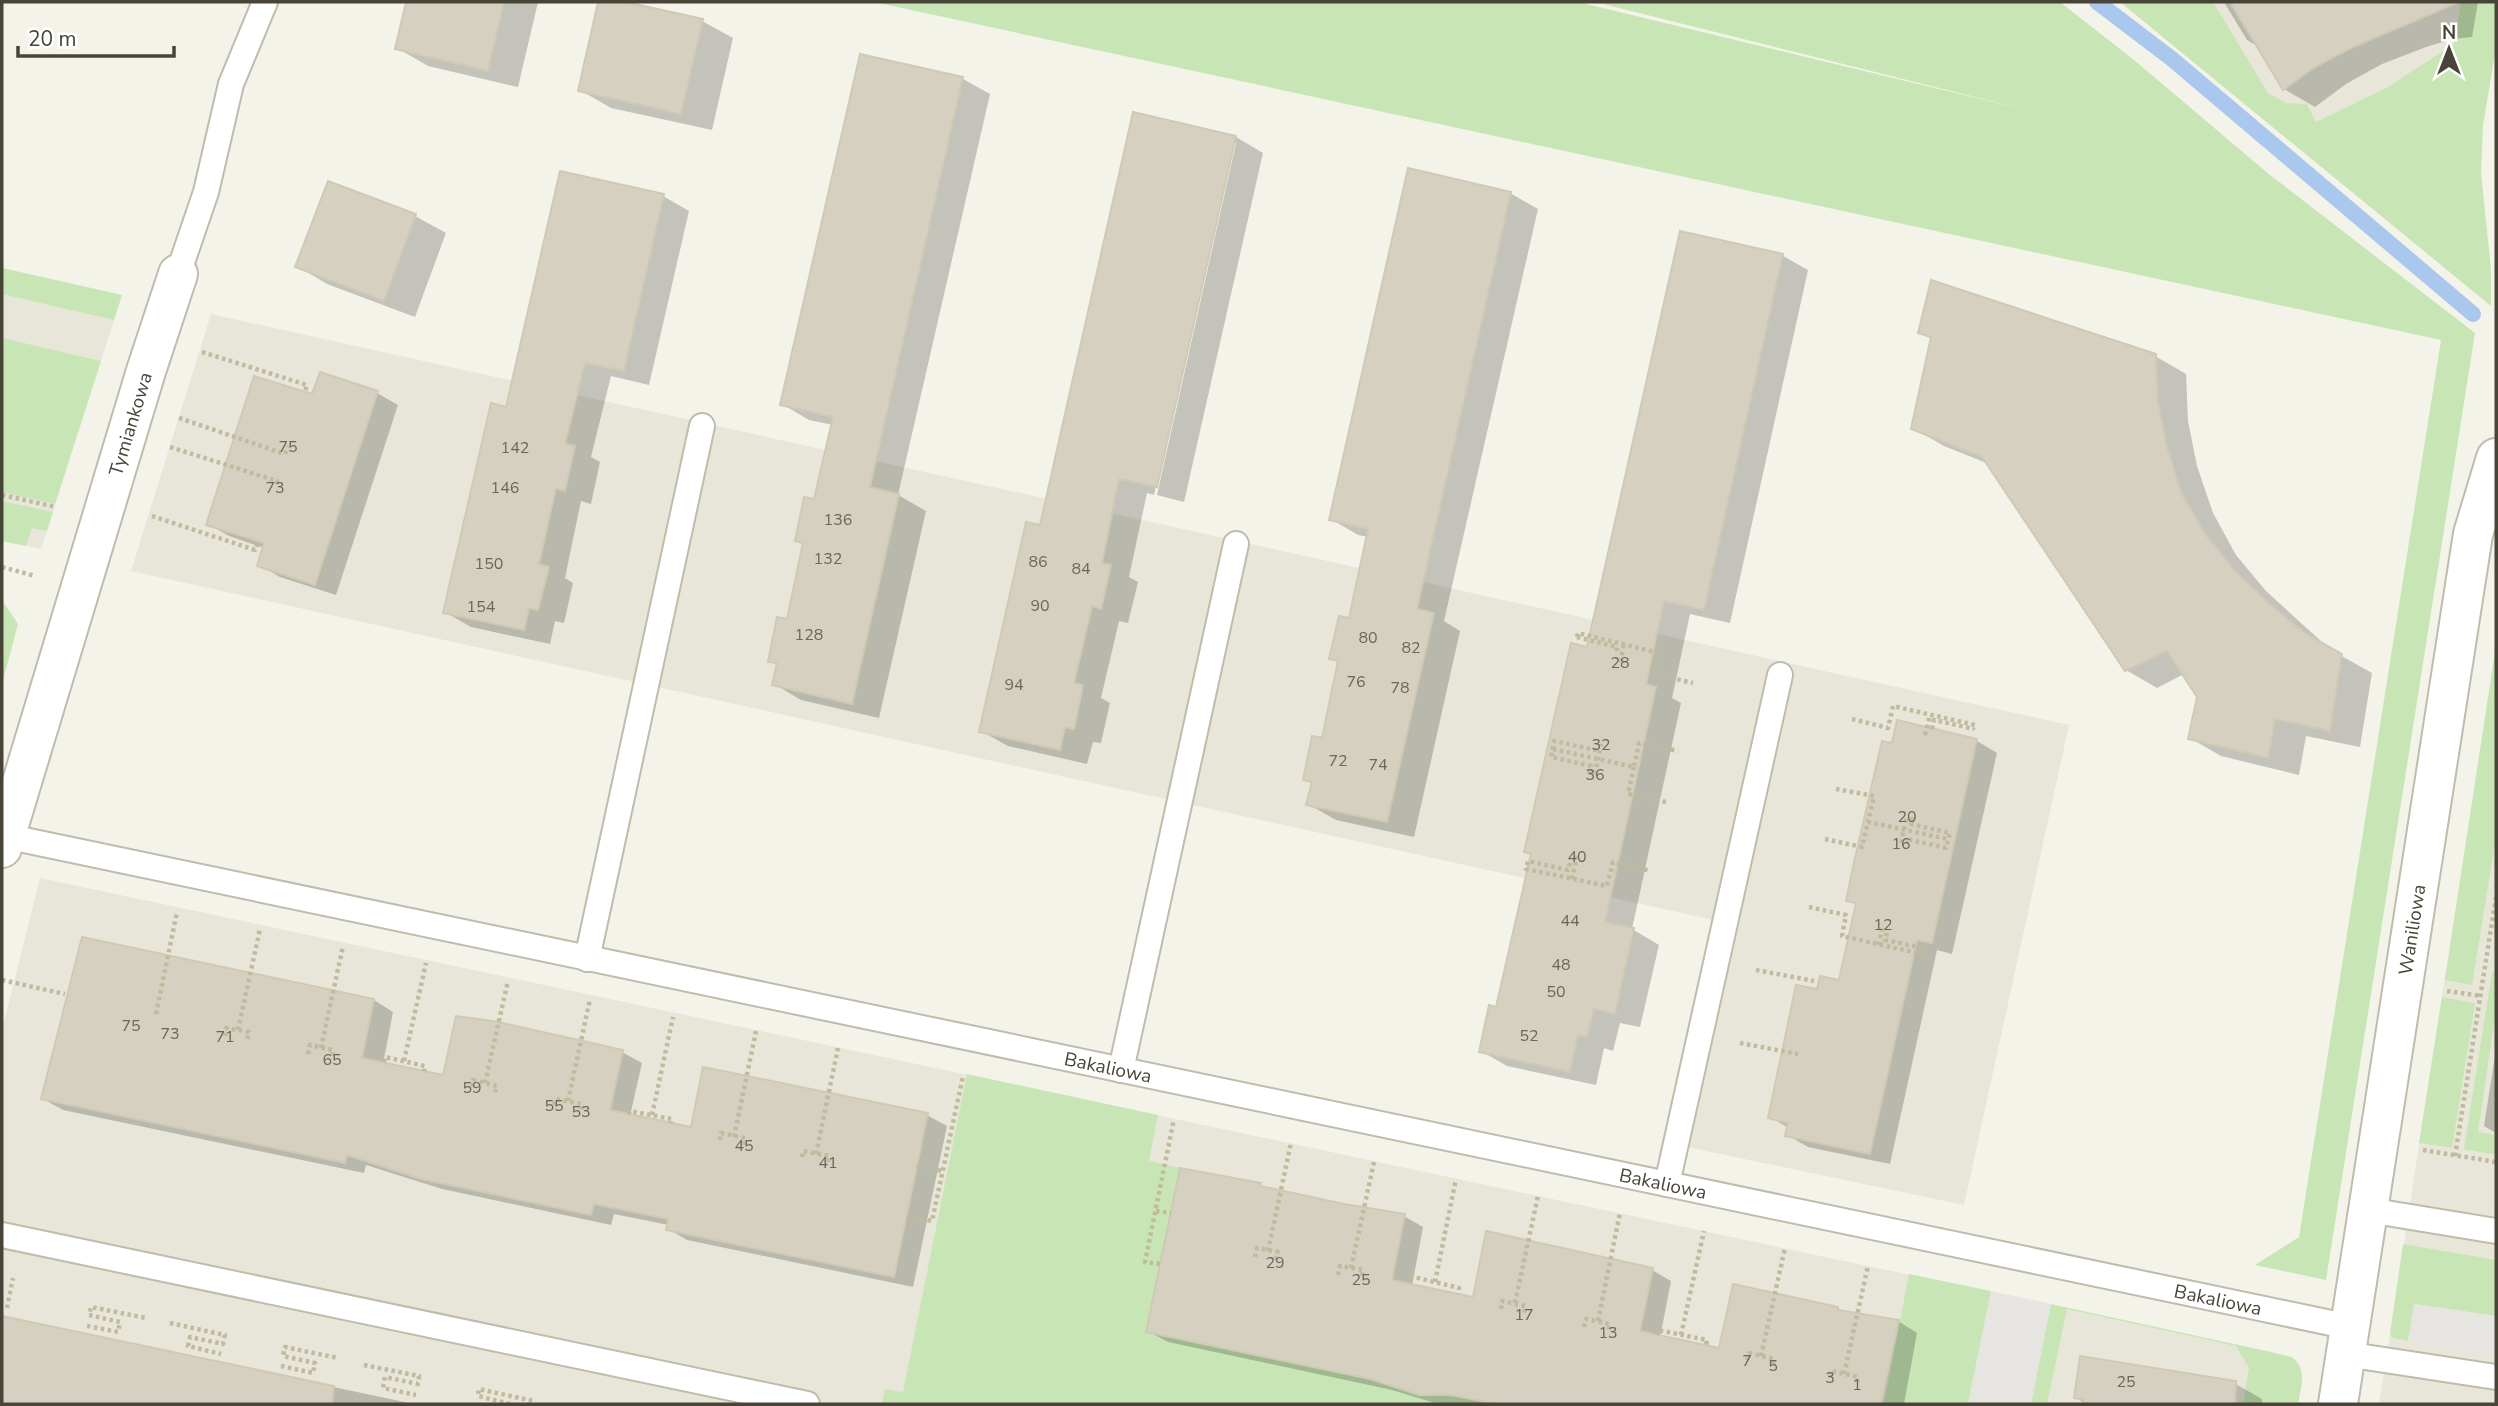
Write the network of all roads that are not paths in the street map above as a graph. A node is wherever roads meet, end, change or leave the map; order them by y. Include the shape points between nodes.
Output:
1 (265, 2) edge
2 (178, 274) joint
3 (702, 426) dead end
4 (2496, 458) edge
5 (1236, 544) dead end
6 (1780, 674) dead end
7 (3, 842) edge
8 (587, 959) junction
9 (1121, 1070) junction
10 (1667, 1184) junction
11 (2368, 1210) junction
12 (2496, 1231) edge
13 (2, 1235) edge
14 (2348, 1340) junction
15 (2496, 1377) edge
16 (807, 1404) edge
17 (2338, 1404) edge

1 - 2 lane, Tymiankowa via 231,84 206,192
2 - 7 street, Tymiankowa
3 - 8 lane
4 - 11 street, Waniliowa via 2473,534
5 - 9 lane
6 - 10 lane
7 - 8 lane, Bakaliowa
8 - 9 lane, Bakaliowa
9 - 10 lane, Bakaliowa
10 - 14 lane, Bakaliowa
11 - 12 lane
11 - 14 street, Waniliowa
13 - 16 lane
14 - 15 lane, Bakaliowa
14 - 17 street, Waniliowa

